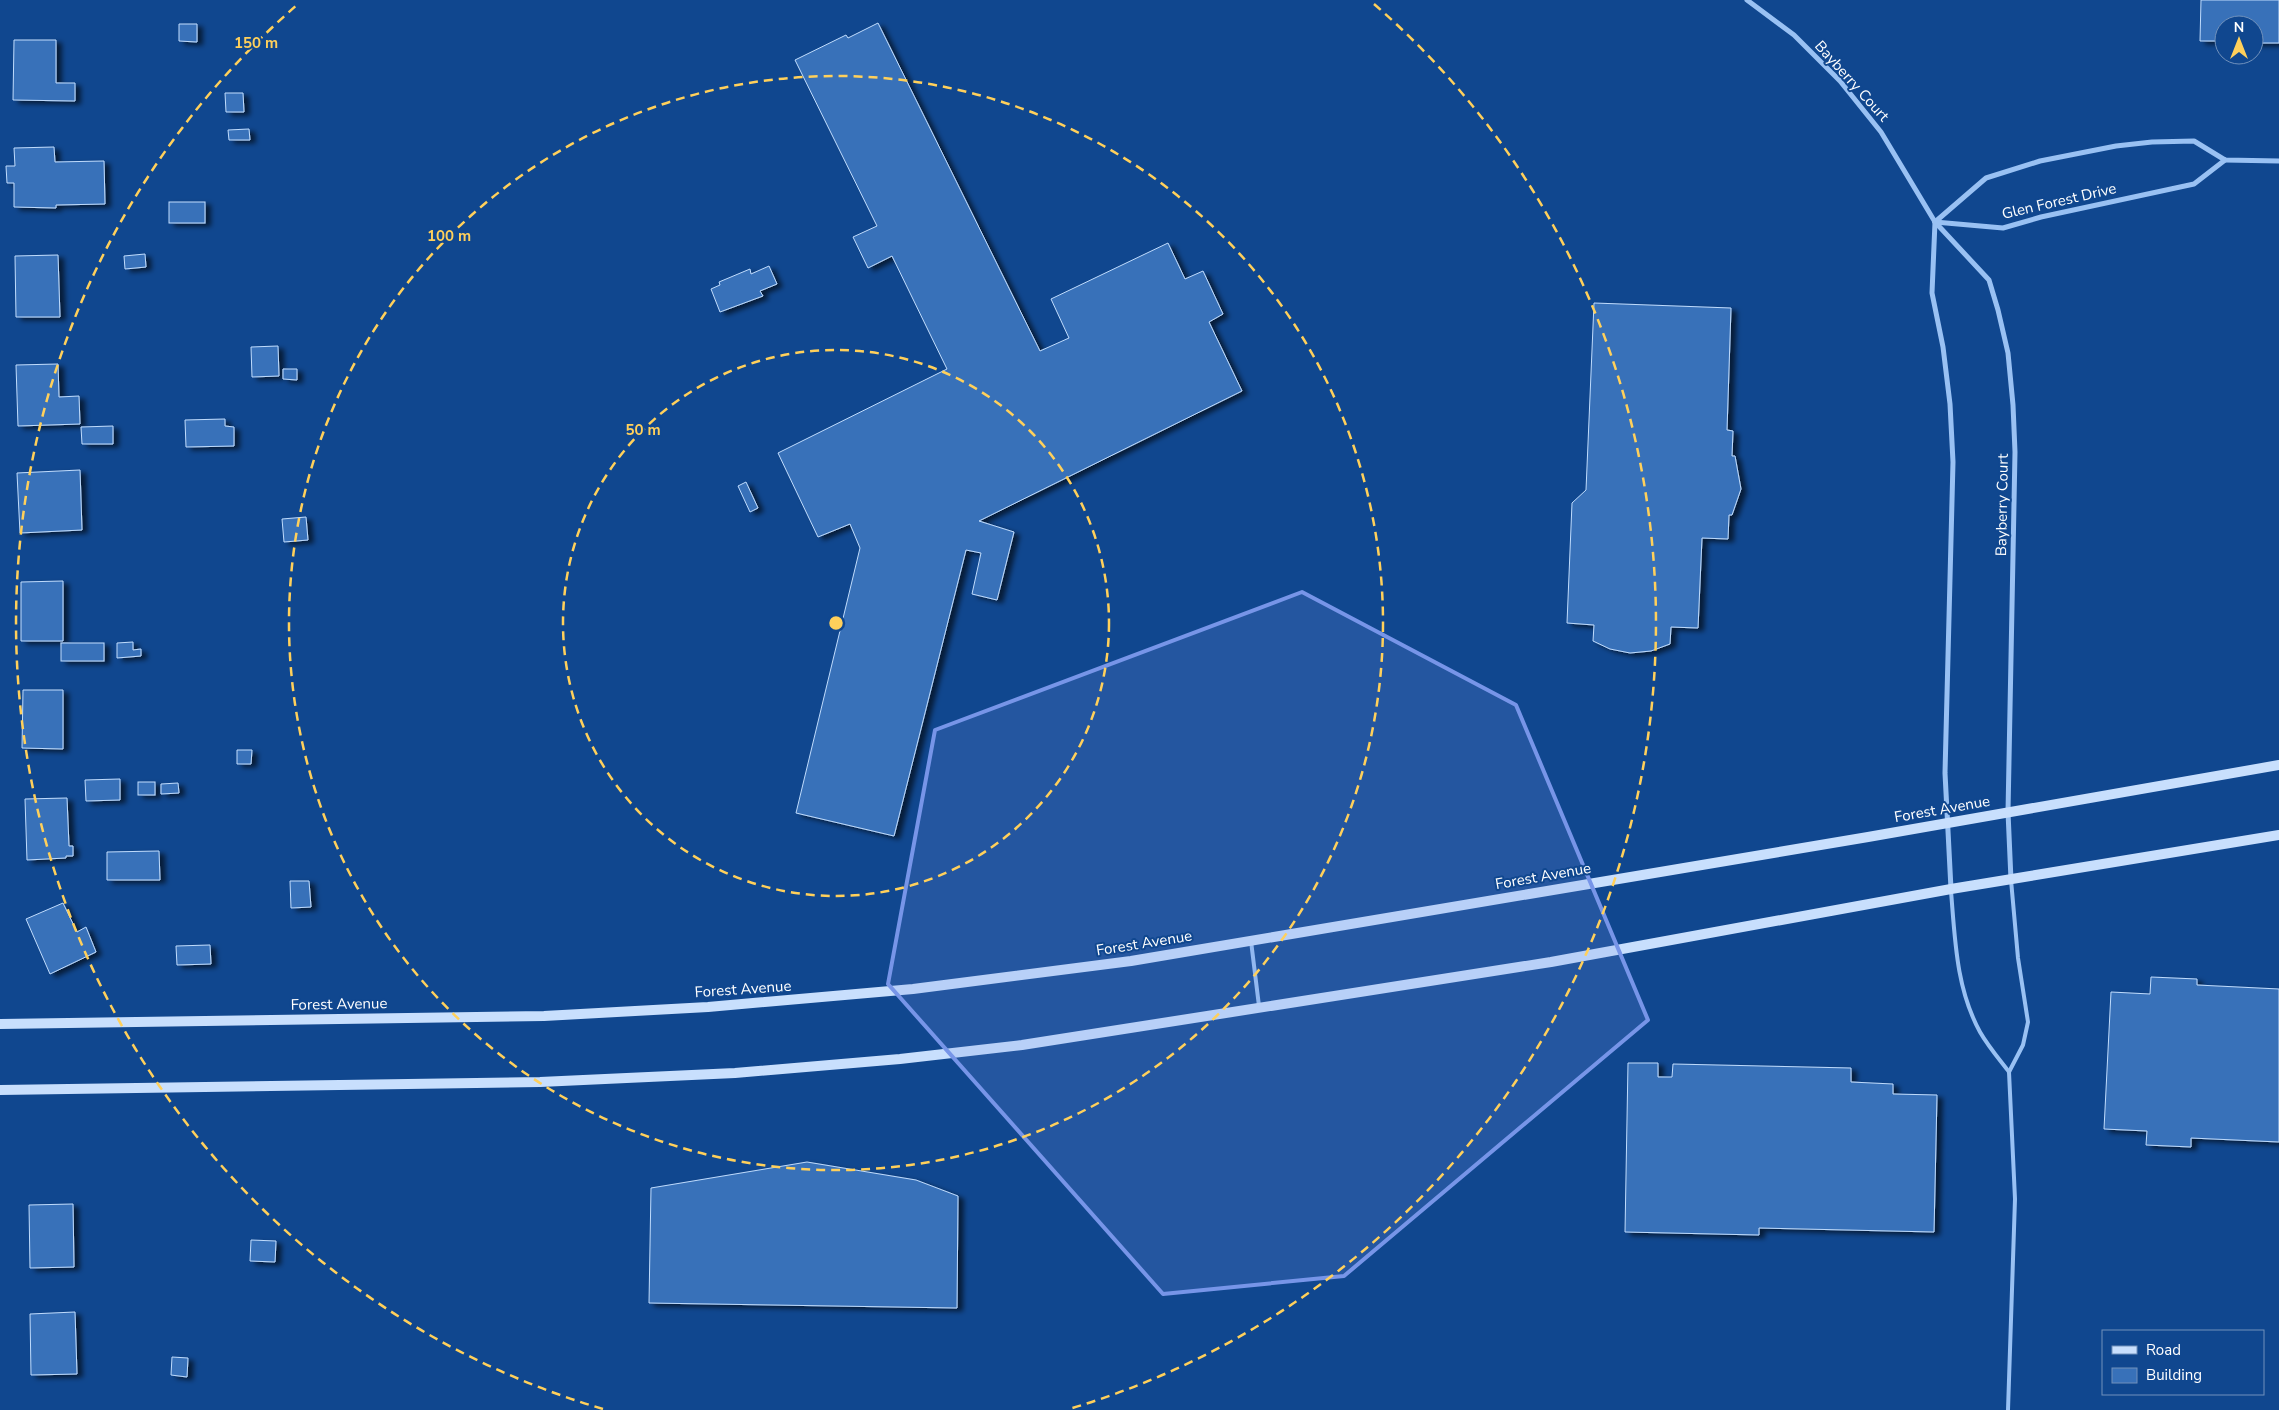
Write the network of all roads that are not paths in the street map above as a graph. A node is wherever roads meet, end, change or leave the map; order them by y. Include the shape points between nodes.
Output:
1 (1747, 0) edge
2 (2225, 160) junction
3 (2279, 161) edge
4 (1935, 222) junction
5 (2279, 765) edge
6 (2008, 812) junction
7 (1947, 823) junction
8 (2279, 835) edge
9 (2011, 880) junction
10 (1951, 889) junction
11 (1251, 941) junction
12 (1259, 1008) junction
13 (0, 1024) edge
14 (2009, 1072) junction
15 (0, 1090) edge
16 (2008, 1410) edge

1 - 4 street, Bayberry Court via 1794,35 1840,81 1881,132
2 - 3 street
2 - 4 street, Glen Forest Drive via 2194,184 2003,228
2 - 4 street via 2194,141 2152,142 2078,152 1986,178
4 - 6 street, Bayberry Court via 1989,280 2008,353 2015,452
4 - 7 street via 1932,293 1950,404 1952,462 1945,773
5 - 6 main road, Forest Avenue
6 - 7 main road, Forest Avenue
6 - 9 street, Bayberry Court
7 - 10 street
7 - 11 main road, Forest Avenue
8 - 9 main road
9 - 10 main road
9 - 14 lane via 2028,1022 2022,1045
10 - 12 main road via 1551,962
10 - 14 lane via 1955,951 1968,1006 1980,1033
11 - 12 lane
11 - 13 main road, Forest Avenue via 975,982 708,1007 544,1016
12 - 15 main road via 1022,1045 735,1073 530,1082
14 - 16 lane via 2015,1199

